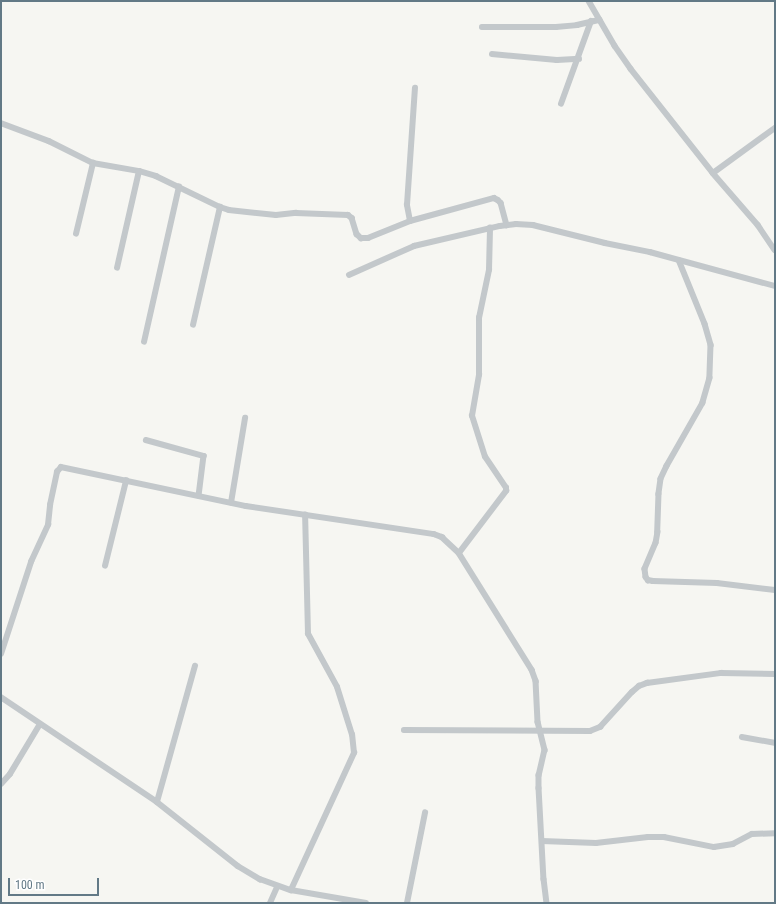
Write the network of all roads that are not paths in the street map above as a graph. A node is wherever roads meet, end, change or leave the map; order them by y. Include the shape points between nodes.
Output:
1 (589, 1) edge
2 (599, 20) junction
3 (591, 22) junction
4 (482, 28) dead end
5 (492, 54) dead end
6 (579, 59) junction
7 (415, 88) dead end
8 (561, 104) dead end
9 (1, 123) edge
10 (775, 128) edge
11 (93, 163) junction
12 (139, 171) junction
13 (713, 173) junction
14 (179, 187) junction
15 (220, 207) junction
16 (410, 221) junction
17 (507, 225) junction
18 (490, 228) junction
19 (76, 234) dead end
20 (775, 250) edge
21 (679, 260) junction
22 (117, 268) dead end
23 (349, 275) dead end
24 (775, 286) edge
25 (193, 325) dead end
26 (144, 342) dead end
27 (245, 418) dead end
28 (146, 440) dead end
29 (126, 481) junction
30 (199, 496) junction
31 (232, 503) junction
32 (305, 515) junction
33 (459, 553) junction
34 (105, 566) dead end
35 (775, 590) edge
36 (1, 654) edge
37 (195, 666) dead end
38 (775, 674) edge
39 (1, 697) edge
40 (40, 724) junction
41 (404, 730) dead end
42 (541, 732) junction
43 (742, 737) dead end
44 (775, 743) edge
45 (1, 784) edge
46 (157, 802) junction
47 (425, 813) dead end
48 (775, 833) edge
49 (542, 840) junction
50 (277, 887) junction
51 (291, 890) junction
52 (337, 900) edge
53 (270, 903) edge
54 (366, 903) edge
55 (407, 903) edge
56 (547, 903) edge

1 - 2 street
2 - 3 street
2 - 13 street via 631,69
3 - 4 street via 556,27
3 - 6 street
5 - 6 street via 557,60
6 - 8 street
7 - 16 street via 407,205
9 - 11 street via 49,141
10 - 13 street
11 - 12 street
11 - 19 street
12 - 14 street
12 - 22 street
13 - 20 street via 758,225
14 - 15 street
14 - 26 street
15 - 16 street via 247,213 276,215 344,214 352,218 357,234 361,238 368,238
15 - 25 street
16 - 17 street via 494,198 500,203
17 - 18 street
17 - 21 street via 533,225
18 - 23 street via 414,246
18 - 33 street via 489,270 479,318 479,375 472,416 485,457 506,491
21 - 24 street
21 - 35 street via 705,324 710,345 710,378 703,403 661,479 658,532 645,569 646,577 653,581 717,583
27 - 31 street
28 - 30 street via 204,456
29 - 30 street
29 - 34 street
29 - 36 street via 61,467 57,472 48,525 31,562
30 - 31 street
31 - 32 street
32 - 33 street via 434,534 442,537
32 - 51 street via 308,634 337,687 353,739 354,753
33 - 42 street via 532,670 536,681 537,713
37 - 46 street
38 - 42 street via 721,673 647,683 632,692 600,727 590,731
39 - 40 street
40 - 45 street via 10,774
40 - 46 street
41 - 42 street
42 - 49 street via 545,750 539,775
43 - 44 street
46 - 50 street via 238,866
47 - 55 street
48 - 49 street via 752,834 733,844 714,848 664,837 596,843
49 - 56 street
50 - 51 street
50 - 53 street
51 - 52 street
52 - 54 street

